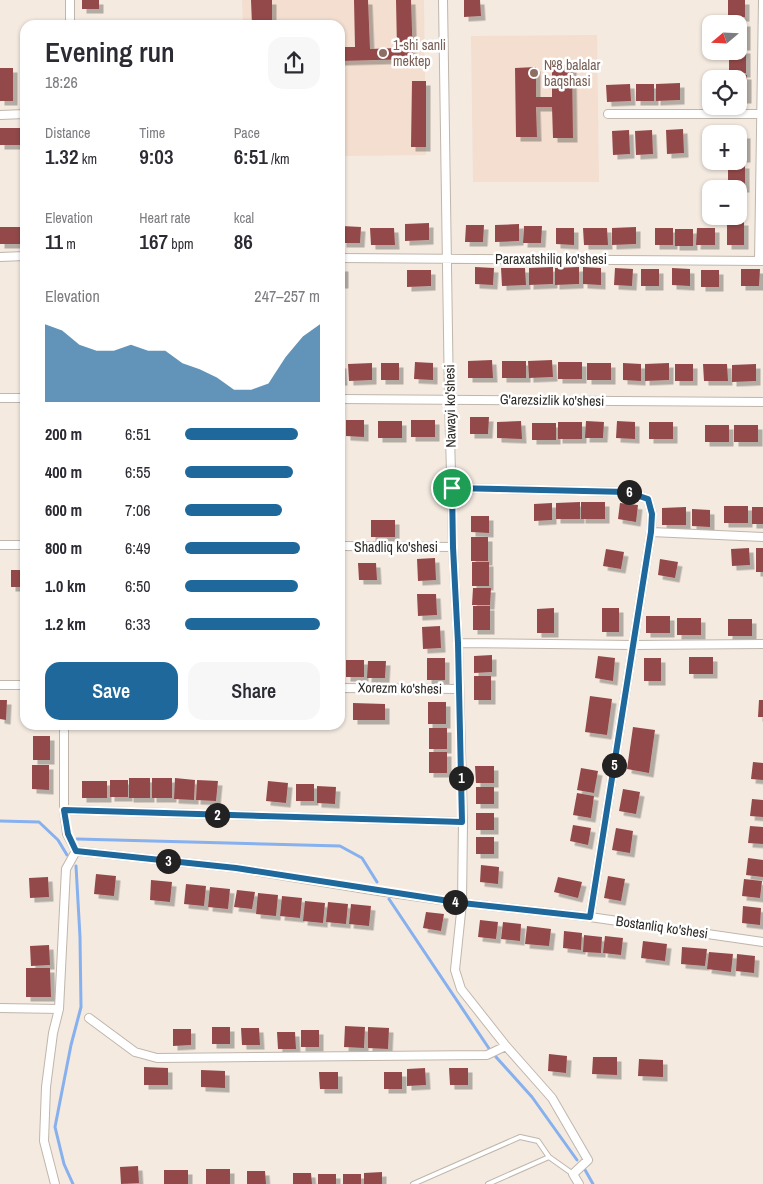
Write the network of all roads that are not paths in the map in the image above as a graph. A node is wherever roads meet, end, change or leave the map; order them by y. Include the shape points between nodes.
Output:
1 (70, 0) edge
2 (444, 0) edge
3 (763, 0) edge
4 (70, 20) edge
5 (20, 114) edge
6 (608, 114) dead end
7 (762, 114) edge
8 (0, 115) edge
9 (20, 256) edge
10 (0, 257) edge
11 (345, 258) edge
12 (447, 259) junction
13 (761, 261) edge
14 (0, 398) edge
15 (20, 398) edge
16 (345, 399) edge
17 (449, 399) junction
18 (763, 402) edge
19 (452, 488) junction
20 (651, 532) junction
21 (763, 537) edge
22 (0, 545) edge
23 (20, 545) edge
24 (345, 546) edge
25 (453, 547) junction
26 (458, 643) junction
27 (763, 644) edge
28 (633, 645) junction
29 (0, 685) edge
30 (20, 685) edge
31 (345, 688) edge
32 (459, 689) junction
33 (64, 730) edge
34 (64, 810) junction
35 (462, 822) junction
36 (76, 851) junction
37 (462, 903) junction
38 (590, 917) junction
39 (763, 942) edge
40 (0, 1008) edge
41 (59, 1009) junction
42 (89, 1018) dead end
43 (506, 1046) junction
44 (549, 1157) junction
45 (573, 1174) junction
46 (55, 1184) edge
47 (413, 1184) edge
48 (488, 1184) edge
49 (580, 1184) edge

1 - 4 street
2 - 12 street, Nawayi ko'shesi
3 - 7 street
5 - 8 street
6 - 7 street
7 - 13 street
9 - 10 street
11 - 12 street, Paraxatshiliq ko'shesi
12 - 13 street, Paraxatshiliq ko'shesi
12 - 17 street, Nawayi ko'shesi
14 - 15 street
16 - 17 street, G'arezsizlik ko'shesi
17 - 18 street, G'arezsizlik ko'shesi
17 - 19 street, Nawayi ko'shesi
19 - 20 street via 627,492 648,499 652,514
19 - 25 street, Nawayi ko'shesi
20 - 21 street
20 - 28 street
22 - 23 street
24 - 25 street, Shadliq ko'shesi
25 - 26 street, Nawayi ko'shesi
26 - 28 street
26 - 32 street, Nawayi ko'shesi
27 - 28 street
28 - 38 street
29 - 30 street
31 - 32 street, Xorezm ko'shesi
32 - 35 street, Nawayi ko'shesi
33 - 34 street
34 - 35 street
34 - 36 street via 68,834
35 - 37 street, Nawayi ko'shesi
36 - 37 street, Bostanliq ko'shesi via 236,868
36 - 41 street via 66,869
37 - 38 street, Bostanliq ko'shesi
37 - 43 street, Nawayi ko'shesi via 455,970 458,980 461,989
38 - 39 street, Bostanliq ko'shesi
40 - 41 street
41 - 46 street via 46,1087 44,1141
42 - 43 street via 135,1052 157,1058 487,1055
43 - 45 street, Nawayi ko'shesi via 552,1098 588,1160
44 - 45 lane
44 - 47 lane via 538,1141 520,1136
44 - 48 lane
45 - 49 street

